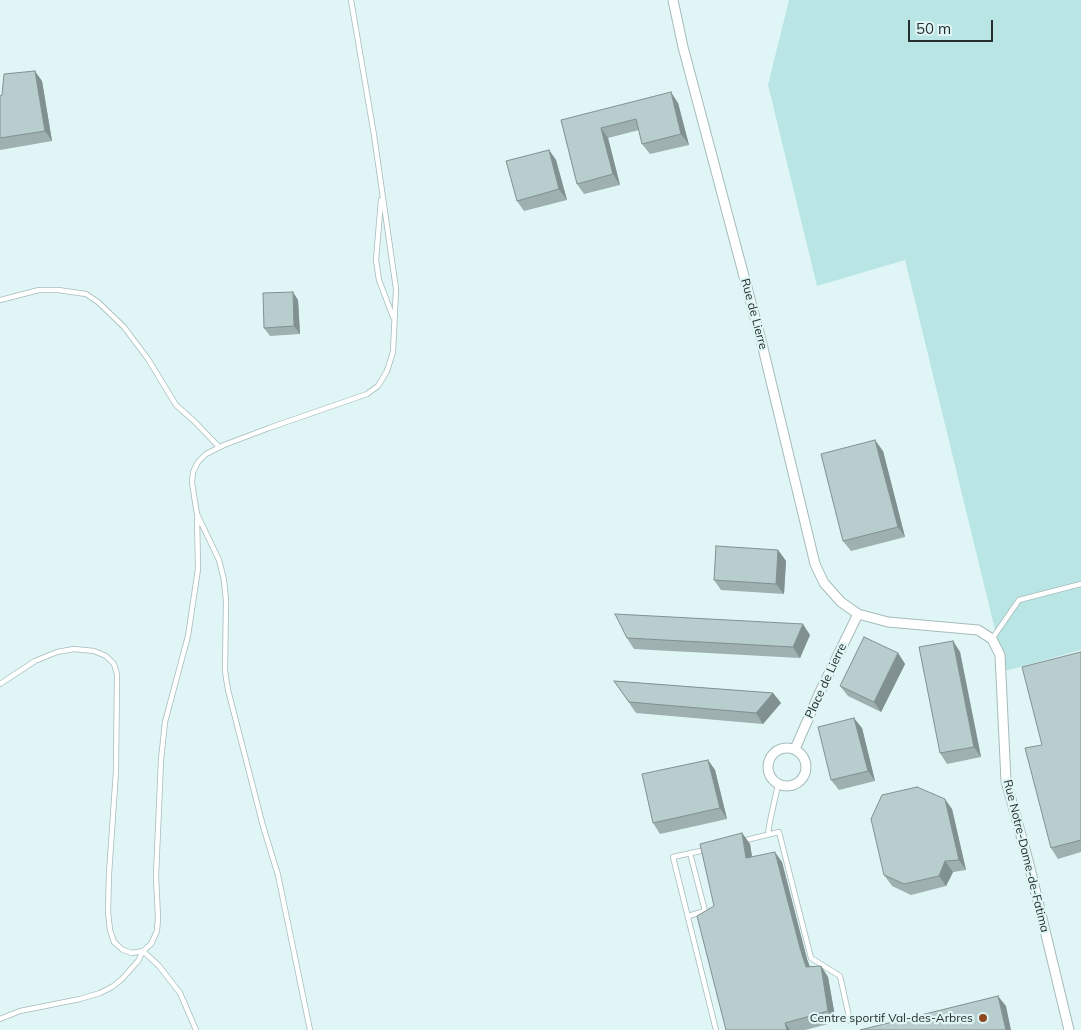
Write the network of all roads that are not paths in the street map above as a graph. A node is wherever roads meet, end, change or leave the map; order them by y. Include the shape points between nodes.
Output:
1 (351, 0) edge
2 (673, 0) edge
3 (381, 194) junction
4 (0, 300) edge
5 (394, 321) junction
6 (219, 447) junction
7 (197, 514) junction
8 (1081, 584) edge
9 (858, 614) junction
10 (992, 639) junction
11 (0, 684) edge
12 (795, 749) junction
13 (778, 784) junction
14 (768, 834) junction
15 (735, 842) edge
16 (708, 849) edge
17 (690, 853) junction
18 (688, 916) junction
19 (143, 951) junction
20 (0, 1019) edge
21 (850, 1021) dead end
22 (196, 1030) edge
23 (310, 1030) edge
24 (716, 1030) edge
25 (1069, 1030) edge

1 - 3 lane
2 - 9 street, Rue de Lierre via 815,564 824,583 841,602
3 - 5 lane via 396,288
3 - 5 lane via 376,260 379,280
4 - 6 lane via 39,290 58,290 86,294 98,302 124,327 148,359 176,406
5 - 6 lane via 393,352 387,371 378,386 367,394
6 - 7 lane via 206,454 193,472
7 - 19 lane via 198,569 188,636 165,722 161,760 157,931
7 - 23 lane via 220,560 226,601 225,671 228,690 278,874
8 - 10 lane via 1019,600
9 - 10 street via 888,622 978,630
9 - 12 street, Place de Lierre
10 - 25 street, Rue Notre-Dame-de-Fatima via 1000,656 1006,781
11 - 19 lane via 35,661 74,649 94,651 114,664 117,674 116,771 108,912 114,942 132,953
12 - 13 street via 776,750 768,761 768,774
12 - 13 street via 806,763 804,776 789,786
13 - 14 lane
14 - 15 lane
14 - 21 lane via 779,832 810,958 840,976
16 - 17 lane
17 - 18 lane via 705,911
17 - 18 lane via 673,857
18 - 24 lane
19 - 20 lane via 122,979 100,993 20,1011
19 - 22 lane via 180,992

